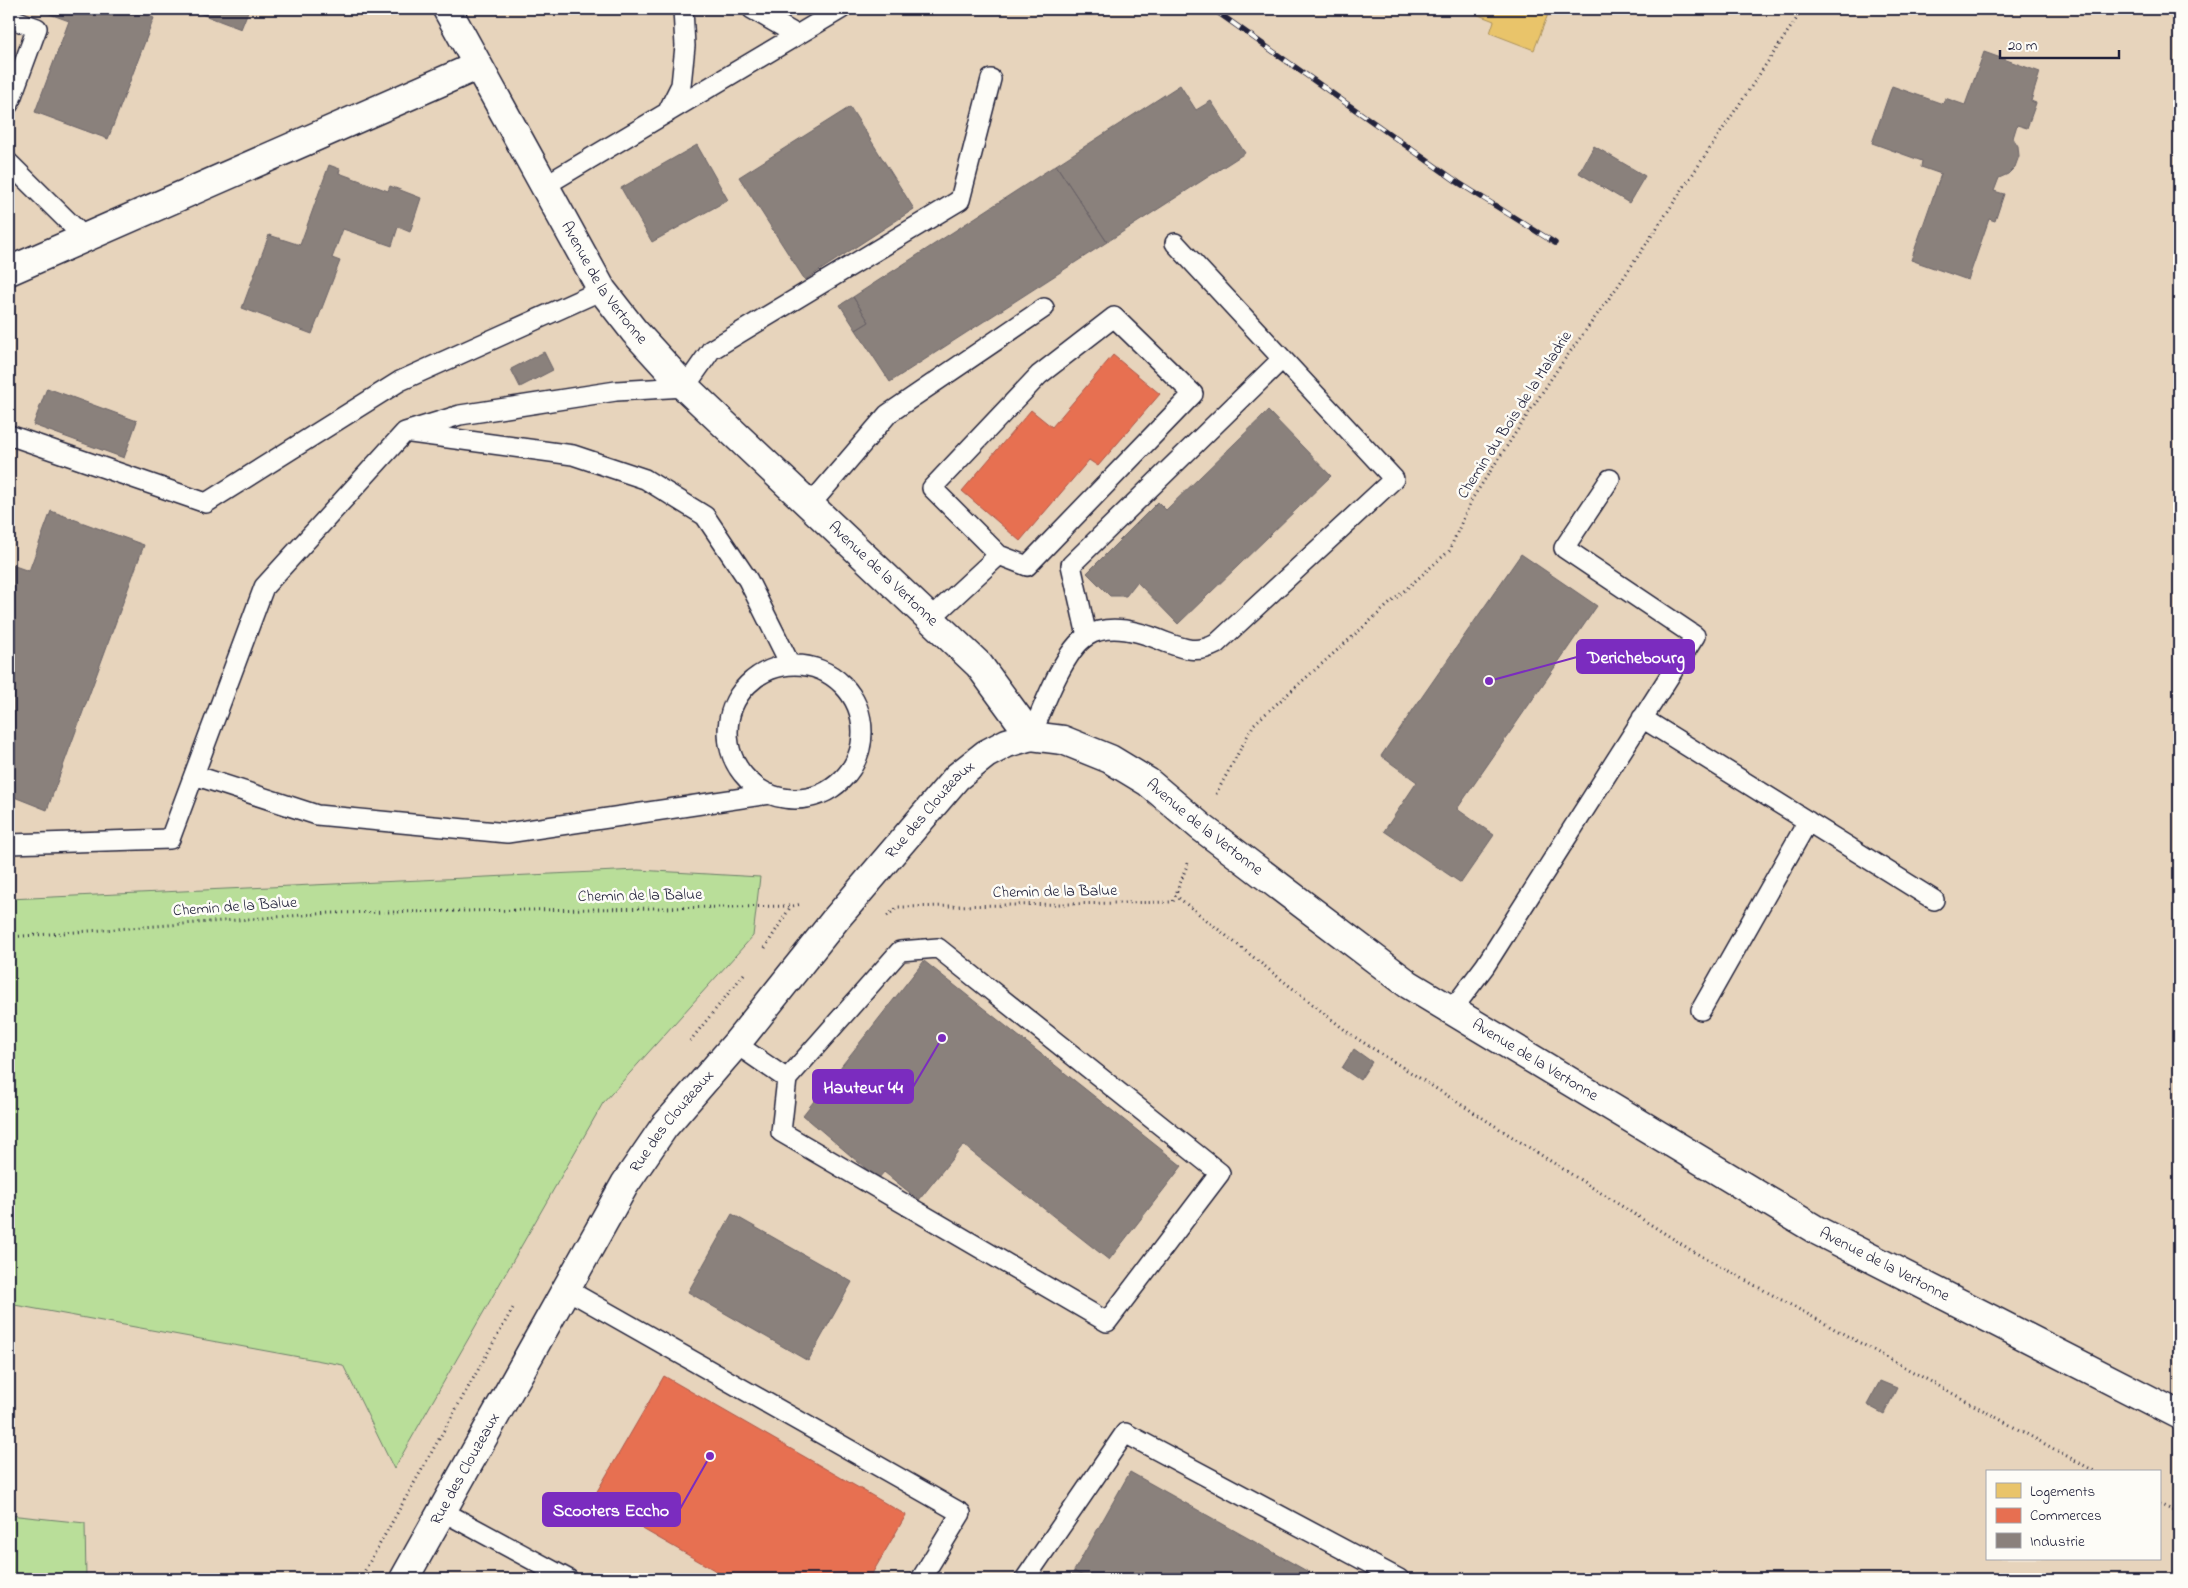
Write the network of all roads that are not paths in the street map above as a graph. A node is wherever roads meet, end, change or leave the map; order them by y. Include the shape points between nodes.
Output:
1 (447, 9) edge
2 (683, 9) edge
3 (752, 9) edge
4 (841, 9) edge
5 (9, 18) edge
6 (797, 34) junction
7 (477, 66) junction
8 (991, 80) dead end
9 (10, 96) edge
10 (667, 113) junction
11 (9, 163) edge
12 (544, 186) junction
13 (84, 237) junction
14 (1175, 243) dead end
15 (9, 271) edge
16 (602, 290) junction
17 (1044, 308) dead end
18 (1282, 359) junction
19 (685, 387) junction
20 (405, 432) junction
21 (9, 435) edge
22 (1610, 479) dead end
23 (810, 505) junction
24 (999, 555) junction
25 (930, 619) junction
26 (1087, 636) junction
27 (790, 664) junction
28 (1642, 718) junction
29 (1031, 736) junction
30 (194, 774) junction
31 (770, 794) junction
32 (1808, 821) junction
33 (9, 844) edge
34 (1934, 900) dead end
35 (1700, 1010) dead end
36 (1451, 1011) junction
37 (736, 1044) junction
38 (787, 1079) junction
39 (566, 1289) junction
40 (2179, 1415) edge
41 (442, 1511) junction
42 (404, 1579) edge
43 (568, 1579) edge
44 (921, 1579) edge
45 (1025, 1579) edge
46 (1399, 1579) edge

1 - 7 street, Avenue de la Vertonne
2 - 10 lane via 685,46 681,85
3 - 6 lane
4 - 6 lane
5 - 9 lane via 37,28
6 - 10 lane
7 - 12 street, Avenue de la Vertonne
7 - 13 street
8 - 19 lane via 960,200 711,350
10 - 12 lane
11 - 13 lane
12 - 16 street, Avenue de la Vertonne
13 - 15 street
14 - 18 lane
16 - 19 street, Avenue de la Vertonne
16 - 21 lane via 400,381 206,503
17 - 23 lane via 888,414
18 - 26 lane via 1071,565
18 - 26 lane via 1394,480 1216,644 1203,650 1181,648 1133,631 1111,629
19 - 20 lane via 616,391 470,414
19 - 23 street, Avenue de la Vertonne
20 - 27 lane via 573,455 645,479 704,516 748,580
20 - 30 lane via 264,587
22 - 28 lane via 1564,548 1695,636
23 - 25 street, Avenue de la Vertonne
24 - 24 lane via 932,488 1039,374 1114,317 1193,394 1027,566
24 - 25 lane
25 - 29 street, Avenue de la Vertonne via 979,665
26 - 29 lane via 1065,660
27 - 31 lane via 761,673 739,693 728,721 730,752 745,777
27 - 31 lane via 820,669 844,686 860,712 862,742 851,770 829,790 800,799
28 - 32 lane
28 - 36 lane via 1485,966
29 - 36 street, Avenue de la Vertonne via 1063,740 1110,759 1148,782 1201,827 1408,984
29 - 37 street, Rue des Clouzeaux via 1006,743 956,776
30 - 31 lane via 316,816 507,833
30 - 33 lane via 170,839
32 - 34 lane
32 - 35 lane
36 - 40 street, Avenue de la Vertonne via 1818,1231
37 - 38 lane
37 - 39 street, Rue des Clouzeaux via 658,1135 625,1184
38 - 38 lane via 900,951 938,948 1220,1173 1107,1322 781,1132
39 - 41 street, Rue des Clouzeaux
39 - 44 lane via 961,1513
41 - 42 street, Rue des Clouzeaux
41 - 43 lane
45 - 46 lane via 1125,1433

